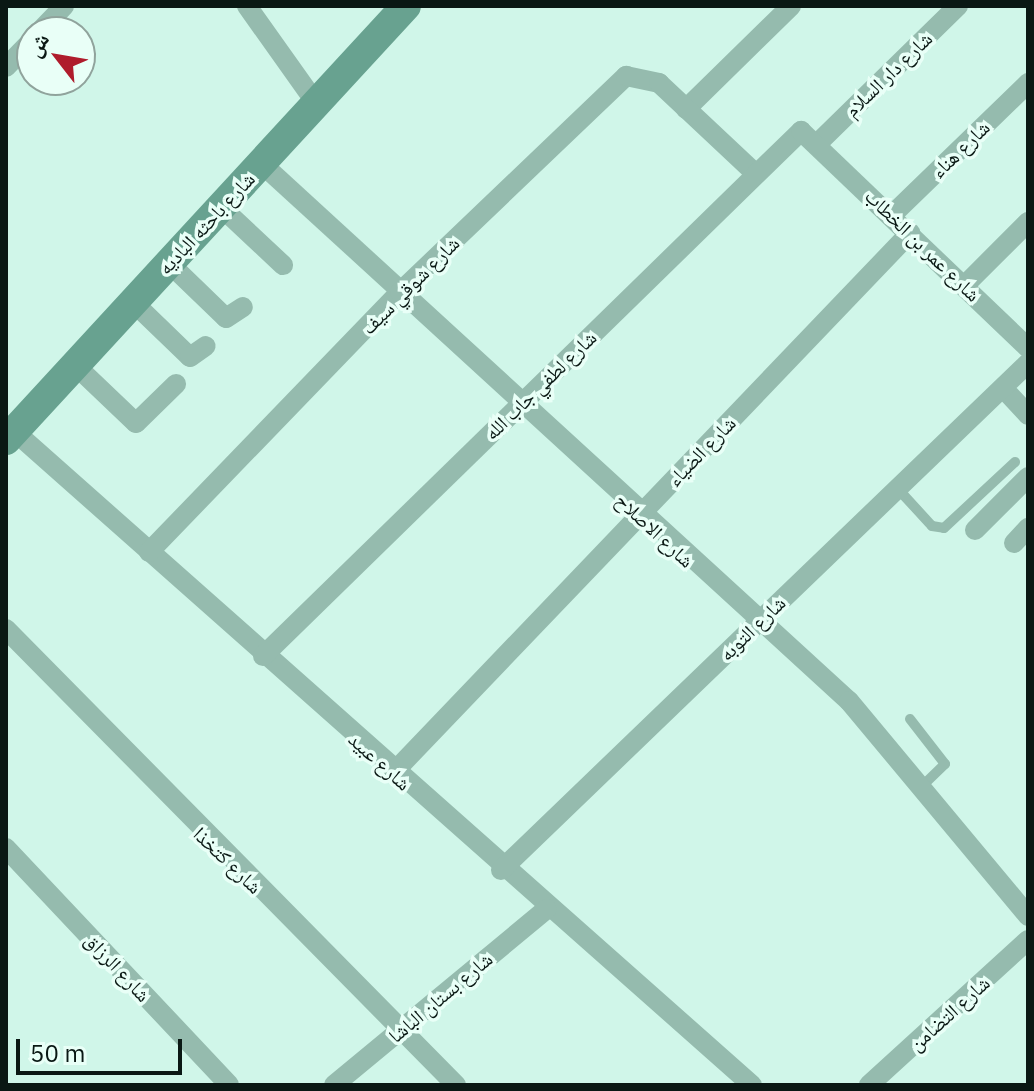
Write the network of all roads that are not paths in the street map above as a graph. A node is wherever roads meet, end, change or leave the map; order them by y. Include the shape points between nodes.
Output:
1 (247, 6) edge
2 (406, 6) edge
3 (791, 6) edge
4 (958, 6) edge
5 (1028, 83) edge
6 (316, 103) junction
7 (686, 109) junction
8 (818, 143) junction
9 (261, 163) junction
10 (756, 174) junction
11 (221, 207) junction
12 (892, 215) junction
13 (1028, 222) edge
14 (910, 233) junction
15 (169, 263) junction
16 (283, 265) dead end
17 (964, 286) junction
18 (400, 292) junction
19 (133, 302) junction
20 (243, 307) dead end
21 (206, 346) dead end
22 (1028, 348) edge
23 (1028, 363) edge
24 (75, 365) junction
25 (176, 384) dead end
26 (1003, 388) junction
27 (519, 405) junction
28 (1028, 415) edge
29 (10, 436) edge
30 (1022, 470) edge
31 (898, 489) junction
32 (639, 515) junction
33 (975, 530) dead end
34 (149, 552) junction
35 (757, 624) junction
36 (6, 629) edge
37 (263, 656) junction
38 (910, 719) dead end
39 (393, 773) junction
40 (922, 786) junction
41 (6, 848) edge
42 (501, 870) junction
43 (547, 909) junction
44 (1028, 916) edge
45 (1028, 940) edge
46 (402, 1028) junction
47 (229, 1085) edge
48 (334, 1085) edge
49 (456, 1085) edge
50 (752, 1085) edge
51 (869, 1085) edge

1 - 6 street
2 - 6 street, شارع باحثه الباديه
3 - 7 street
4 - 8 street, شارع دار السلام
5 - 12 street, شارع هناء
6 - 9 street, شارع باحثه الباديه
7 - 10 street, شارع شوقي سيف
7 - 18 street, شارع شوقي سيف via 644,74 626,76
8 - 10 street, شارع لطفي جاب الله via 797,132
8 - 12 street, شارع عمر بن الخطاب
9 - 11 street, شارع باحثه الباديه
9 - 18 street, شارع الاصلاح
10 - 27 street, شارع لطفي جاب الله
11 - 15 street, شارع باحثه الباديه
11 - 16 street
12 - 14 street, شارع عمر بن الخطاب
13 - 17 street
14 - 17 street, شارع عمر بن الخطاب
14 - 32 street, شارع الضياء
15 - 19 street, شارع باحثه الباديه
15 - 20 street via 226,318
17 - 22 street, شارع عمر بن الخطاب
18 - 27 street, شارع الاصلاح
18 - 34 street, شارع شوقي سيف
19 - 21 street via 190,357
19 - 24 street, شارع باحثه الباديه
23 - 26 street, شارع التوبه
24 - 25 street via 136,423
24 - 29 street, شارع باحثه الباديه
26 - 28 street
26 - 31 street, شارع التوبه
27 - 32 street, شارع الاصلاح
27 - 37 street, شارع لطفي جاب الله
29 - 34 street, شارع عبيد
30 - 31 lane via 944,528 932,526
30 - 33 street
31 - 35 street, شارع التوبه
32 - 35 street, شارع الاصلاح
32 - 39 street, شارع الضياء
34 - 37 street, شارع عبيد
35 - 40 street, شارع الاصلاح via 849,701
35 - 42 street, شارع التوبه
36 - 46 street, شارع كتخذا
37 - 39 street, شارع عبيد
38 - 40 lane via 945,764
39 - 42 street, شارع عبيد
40 - 44 street, شارع الاصلاح
41 - 47 street, شارع الرزاق
42 - 43 street, شارع عبيد
43 - 46 street, شارع بستان الباشا
43 - 50 street, شارع عبيد
45 - 51 street, شارع التضامن
46 - 48 street, شارع بستان الباشا
46 - 49 street, شارع كتخذا

